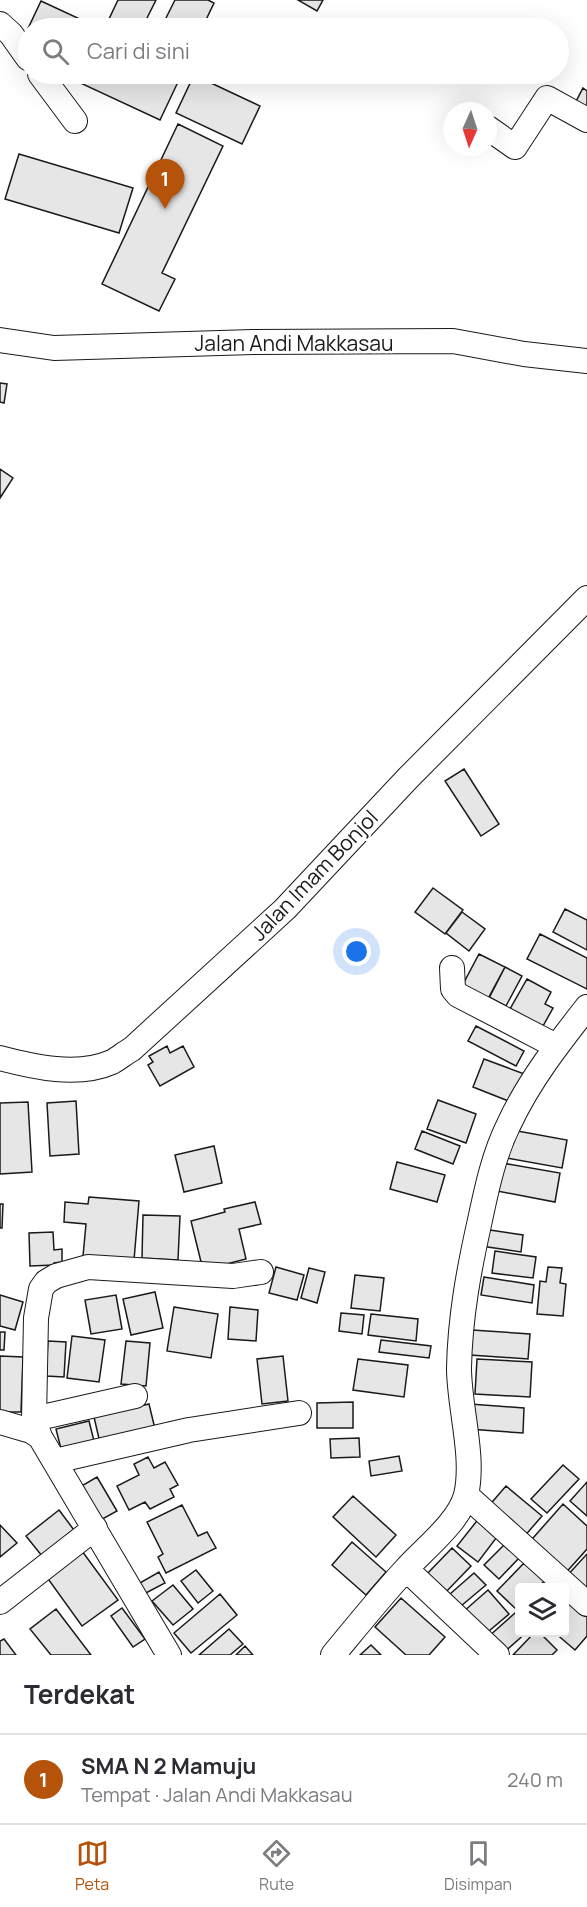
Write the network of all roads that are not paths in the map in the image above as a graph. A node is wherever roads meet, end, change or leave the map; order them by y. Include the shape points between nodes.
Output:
1 (0, 24) edge
2 (18, 44) edge
3 (47, 84) edge
4 (587, 120) edge
5 (75, 121) dead end
6 (497, 134) edge
7 (0, 340) edge
8 (587, 361) edge
9 (587, 598) edge
10 (452, 968) dead end
11 (587, 1007) edge
12 (556, 1046) junction
13 (0, 1058) edge
14 (261, 1272) dead end
15 (135, 1395) dead end
16 (299, 1413) dead end
17 (0, 1422) edge
18 (37, 1428) junction
19 (55, 1461) junction
20 (466, 1496) junction
21 (95, 1528) junction
22 (406, 1569) junction
23 (0, 1602) edge
24 (587, 1605) edge
25 (169, 1655) edge
26 (333, 1655) edge
27 (497, 1655) edge

1 - 2 street
3 - 5 street
4 - 6 street via 547,98 515,147
7 - 8 street, Jalan Andi Makkasau via 54,348 453,341
9 - 13 street, Jalan Imam Bonjol via 408,778 285,909 132,1050 89,1068 56,1070
10 - 12 street via 453,989 458,995
11 - 12 street
12 - 20 street via 508,1125 491,1172 467,1278 459,1336 468,1472
14 - 18 street via 233,1276 88,1267 46,1282 36,1318
15 - 18 street
16 - 19 street via 189,1430
17 - 18 street via 32,1431
18 - 19 street
19 - 21 street
20 - 22 street via 447,1526
20 - 24 street
21 - 23 street
21 - 25 street
22 - 26 street
22 - 27 street

